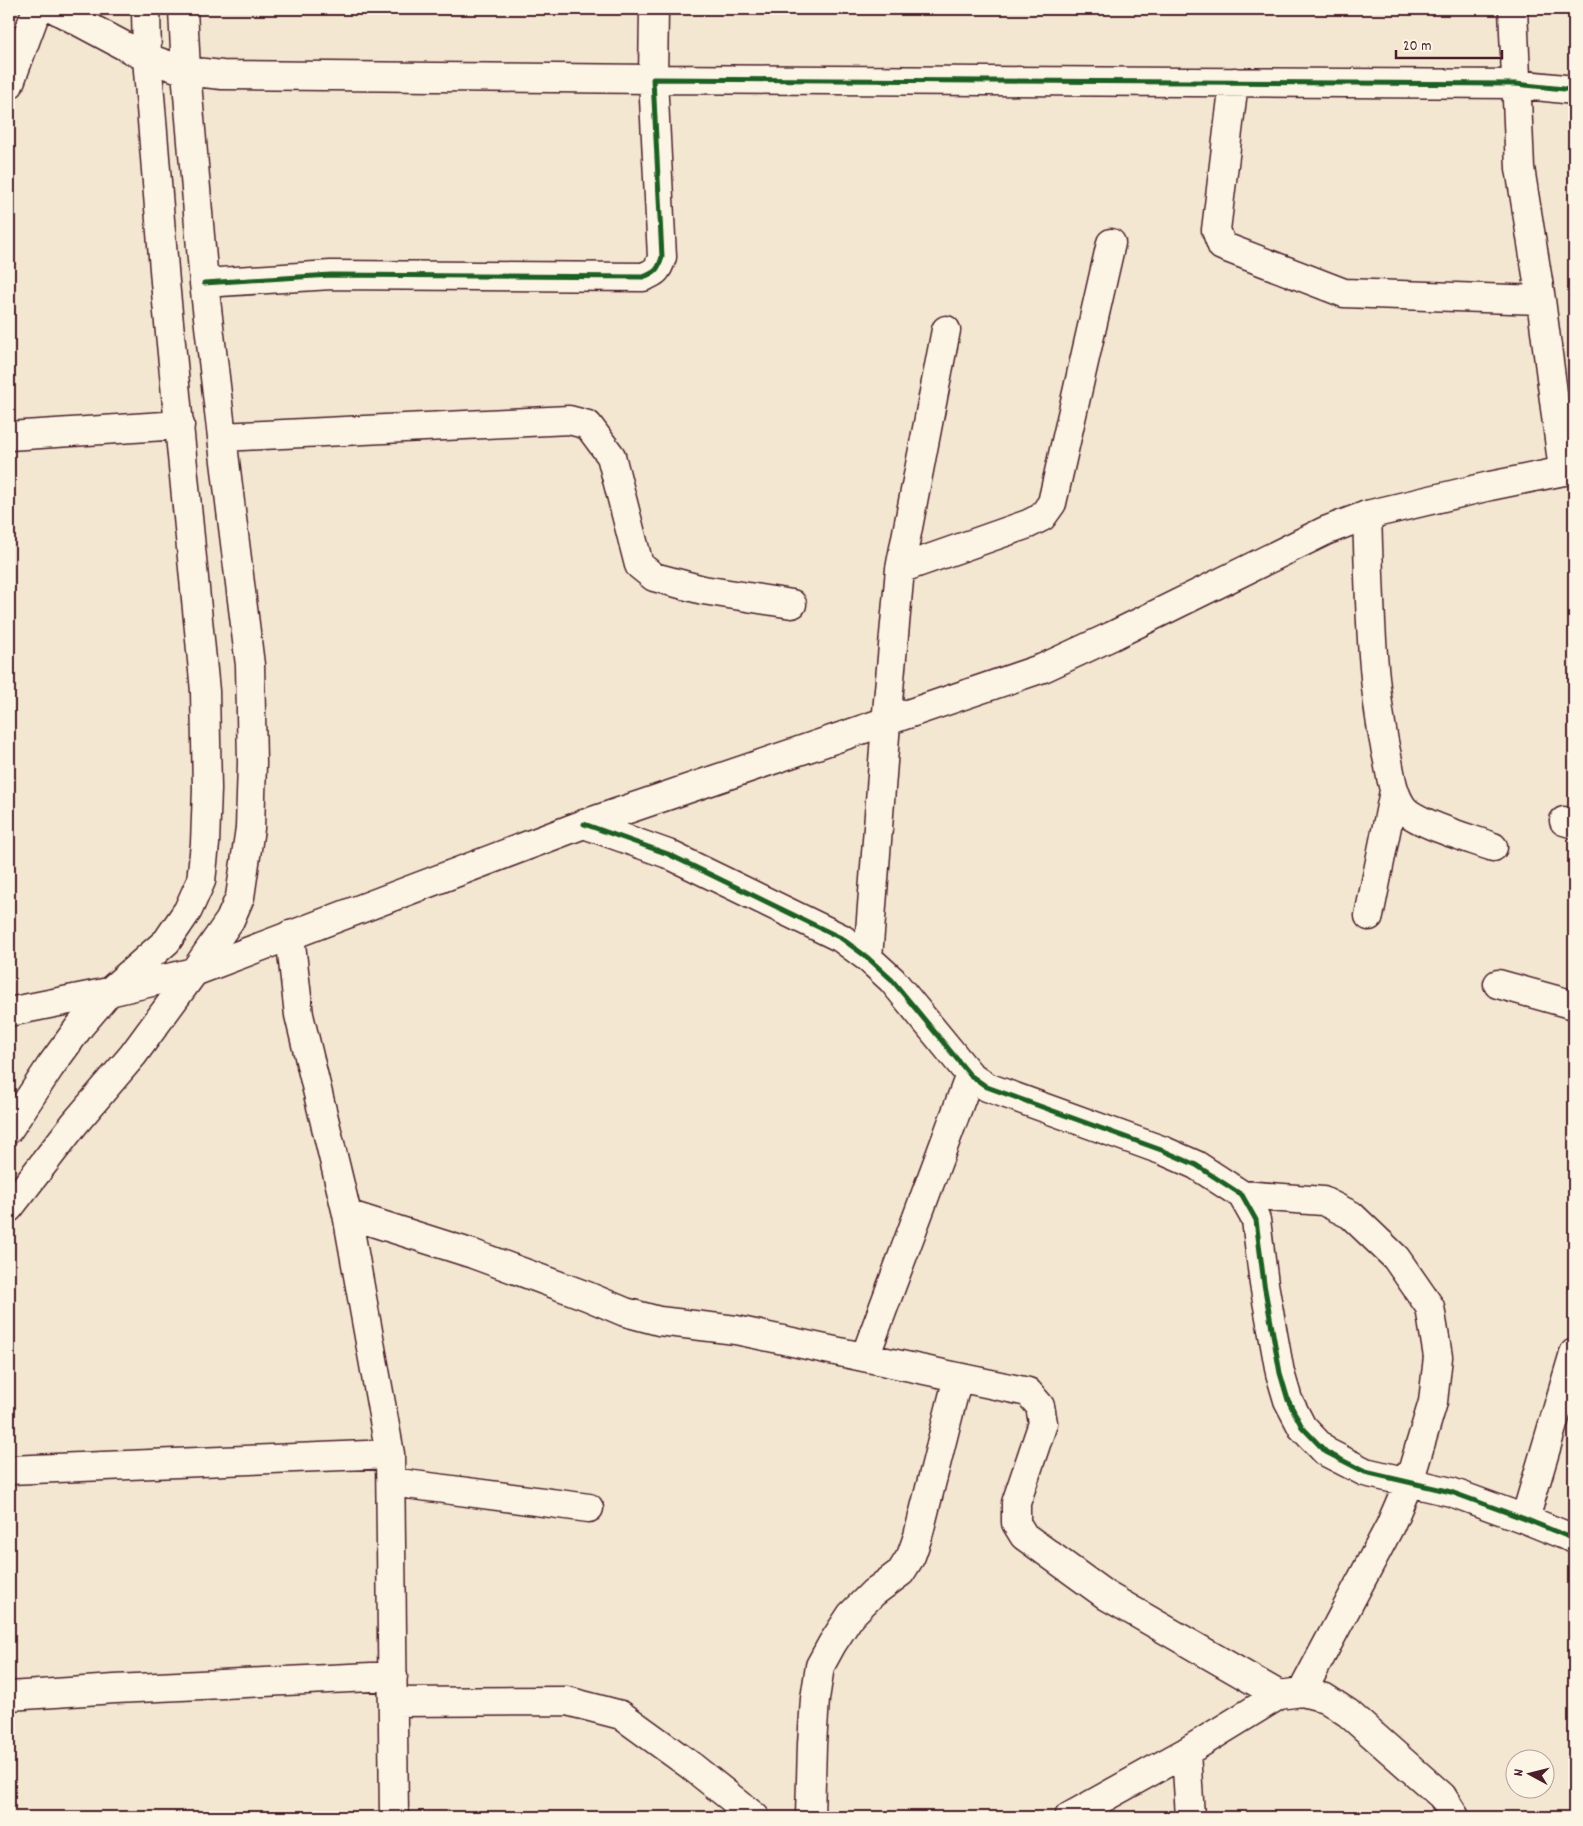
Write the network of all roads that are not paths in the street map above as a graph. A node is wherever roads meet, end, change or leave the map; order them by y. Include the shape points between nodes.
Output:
1 (37, 9) edge
2 (55, 9) edge
3 (146, 9) edge
4 (183, 9) edge
5 (654, 9) edge
6 (1513, 9) edge
7 (147, 58) junction
8 (186, 72) junction
9 (653, 78) junction
10 (1234, 82) junction
11 (1516, 84) junction
12 (9, 85) edge
13 (1574, 90) edge
14 (1111, 243) dead end
15 (204, 283) junction
16 (1541, 300) junction
17 (946, 330) dead end
18 (180, 425) junction
19 (9, 436) edge
20 (222, 437) junction
21 (1568, 470) edge
22 (1367, 515) junction
23 (900, 569) junction
24 (792, 604) dead end
25 (886, 722) junction
26 (1394, 791) junction
27 (584, 824) junction
28 (1493, 847) dead end
29 (1370, 916) dead end
30 (290, 935) junction
31 (868, 958) junction
32 (194, 972) junction
33 (1498, 984) dead end
34 (110, 992) junction
35 (1574, 1005) edge
36 (9, 1012) edge
37 (970, 1074) junction
38 (9, 1129) edge
39 (1242, 1195) junction
40 (9, 1208) edge
41 (347, 1214) junction
42 (1574, 1353) edge
43 (865, 1357) junction
44 (958, 1377) junction
45 (390, 1454) junction
46 (9, 1470) edge
47 (391, 1482) junction
48 (1409, 1482) junction
49 (589, 1508) dead end
50 (1525, 1519) junction
51 (1574, 1539) edge
52 (393, 1689) junction
53 (1290, 1694) junction
54 (9, 1696) edge
55 (1186, 1752) junction
56 (394, 1817) edge
57 (755, 1817) edge
58 (810, 1817) edge
59 (1069, 1817) edge
60 (1190, 1817) edge
61 (1455, 1817) edge

1 - 12 street
2 - 7 street
3 - 7 street
4 - 8 street
5 - 9 street
6 - 11 street
7 - 8 street
7 - 18 street
8 - 9 street via 222,75
8 - 15 street
9 - 10 street
9 - 15 street via 662,257 658,269 651,274 643,277 331,275
10 - 11 street
10 - 16 street via 1216,230 1222,246 1344,293
11 - 13 street
11 - 16 street via 1520,168
14 - 23 street via 1052,504 1042,517 1028,524
15 - 20 street
16 - 21 street
17 - 23 street
18 - 19 street
18 - 34 street via 205,691 207,788 202,881 188,910 167,941
20 - 24 street via 569,420 588,425 611,456 639,565 654,577 695,588
20 - 32 street via 250,665 250,828 240,896 230,920
21 - 22 street
22 - 25 street via 1325,530 1043,668
22 - 26 street via 1372,652 1381,733
23 - 25 street
25 - 27 street
25 - 31 street
26 - 28 street via 1414,817
26 - 29 street
27 - 30 street
27 - 31 street via 668,854 841,938
30 - 32 street
30 - 41 street via 299,1015
31 - 37 street via 892,980
32 - 34 street
32 - 40 street via 133,1055
33 - 35 street
34 - 36 street
34 - 38 street via 80,1026
37 - 39 street via 987,1087 1196,1165
37 - 43 street
39 - 48 street via 1256,1220 1280,1373 1288,1400 1302,1427 1326,1452 1365,1472
39 - 48 street via 1323,1201 1351,1215 1396,1258 1430,1307 1438,1357 1433,1402
41 - 43 street via 473,1254 625,1312 659,1321 736,1330
41 - 45 street
42 - 50 street
43 - 44 street
44 - 53 street via 1028,1392 1040,1406 1043,1422 1016,1503 1016,1523 1024,1536 1107,1596
44 - 58 street via 911,1556 901,1572 851,1615 820,1666 812,1744
45 - 46 street
45 - 47 street
47 - 49 street
47 - 52 street
48 - 50 street via 1451,1492
48 - 53 street via 1390,1526
50 - 51 street
52 - 54 street via 115,1689
52 - 56 street
52 - 57 street via 567,1702 621,1715
53 - 55 street
53 - 61 street via 1325,1698 1348,1713 1442,1796
55 - 59 street
55 - 60 street

